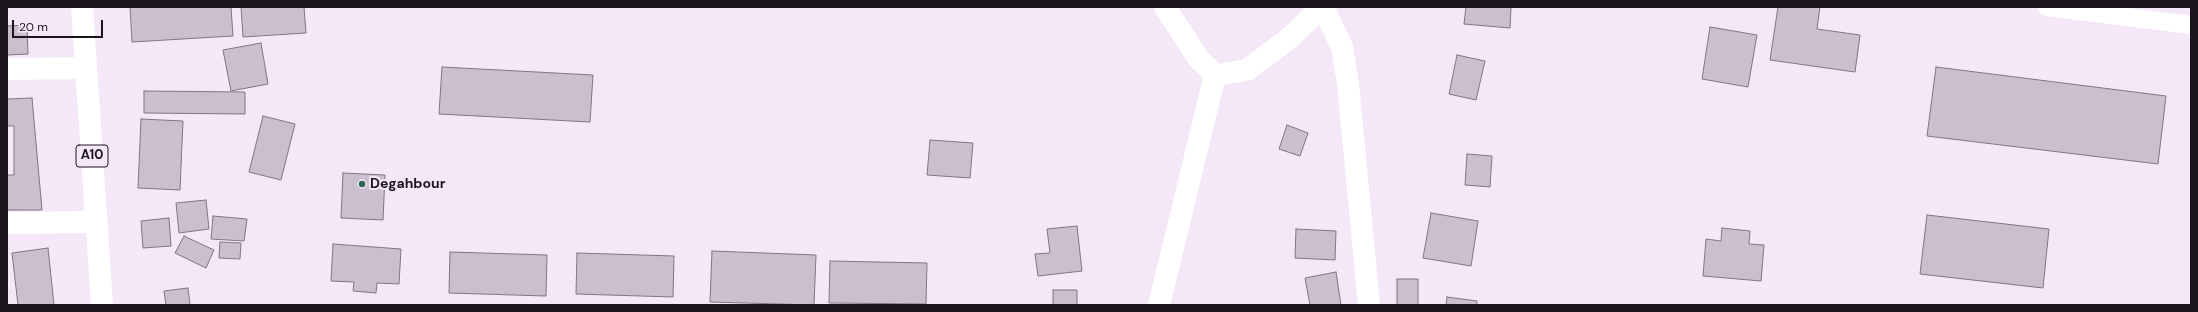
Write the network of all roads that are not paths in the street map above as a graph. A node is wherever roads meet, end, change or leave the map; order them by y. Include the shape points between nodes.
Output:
1 (82, 7) edge
2 (1165, 7) edge
3 (1322, 7) edge
4 (2047, 7) edge
5 (2191, 25) edge
6 (86, 68) junction
7 (7, 69) edge
8 (1215, 75) junction
9 (96, 222) junction
10 (7, 223) edge
11 (102, 305) edge
12 (1159, 305) edge
13 (1369, 305) edge

1 - 6 main road, A10
2 - 8 main road via 1198,58
3 - 8 main road via 1291,38 1247,70
3 - 13 main road via 1342,47 1348,84
4 - 5 lane
6 - 7 main road
6 - 9 main road, A10
8 - 12 main road
9 - 10 main road
9 - 11 main road, A10

